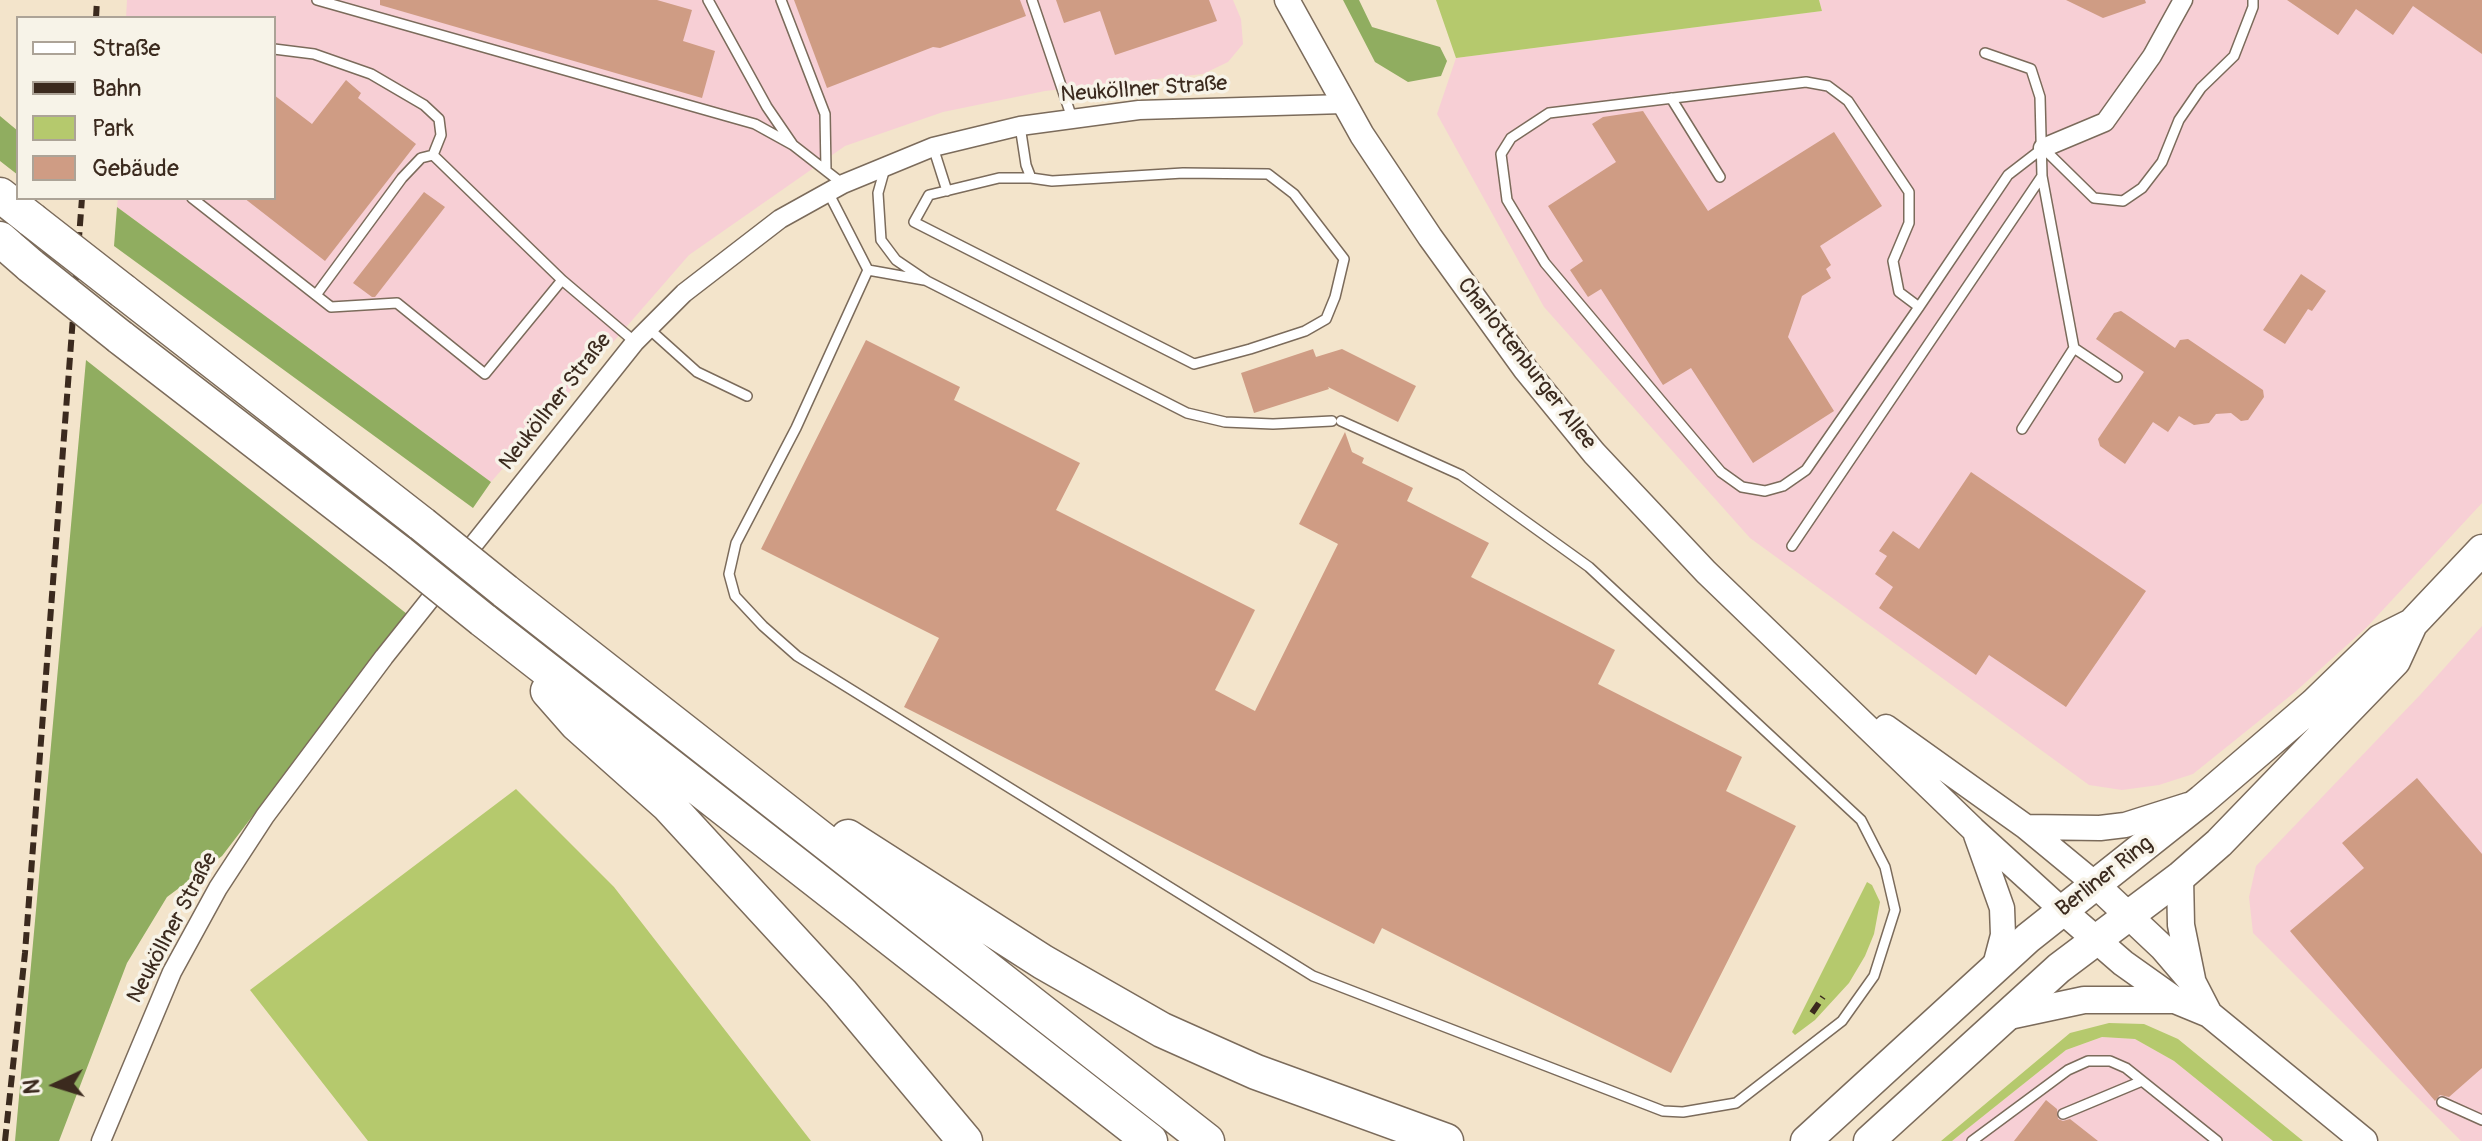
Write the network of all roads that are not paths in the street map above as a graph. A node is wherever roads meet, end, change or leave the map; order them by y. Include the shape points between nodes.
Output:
1 (317, 0) edge
2 (708, 0) edge
3 (781, 0) edge
4 (1032, 0) edge
5 (1287, 0) edge
6 (2183, 0) edge
7 (2253, 0) edge
8 (276, 49) edge
9 (1985, 53) dead end
10 (1671, 98) junction
11 (1344, 104) junction
12 (1072, 118) junction
13 (1020, 126) junction
14 (793, 145) junction
15 (933, 147) junction
16 (2043, 148) junction
17 (433, 155) junction
18 (886, 166) junction
19 (826, 170) junction
20 (2042, 176) junction
21 (1720, 177) dead end
22 (1031, 178) junction
23 (836, 188) junction
24 (947, 191) junction
25 (0, 195) edge
26 (195, 200) edge
27 (0, 239) edge
28 (868, 270) junction
29 (562, 280) junction
30 (927, 281) junction
31 (316, 295) junction
32 (1919, 307) junction
33 (648, 328) junction
34 (635, 342) junction
35 (2074, 348) junction
36 (2117, 377) dead end
37 (747, 396) dead end
38 (2022, 429) dead end
39 (1792, 546) dead end
40 (2482, 550) edge
41 (483, 620) junction
42 (2412, 624) junction
43 (1824, 683) junction
44 (746, 781) junction
45 (2202, 800) junction
46 (2026, 827) junction
47 (1973, 829) junction
48 (2180, 877) junction
49 (2095, 884) junction
50 (2062, 910) junction
51 (2130, 916) junction
52 (2096, 940) junction
53 (1993, 973) junction
54 (2184, 991) junction
55 (2009, 1016) junction
56 (2142, 1081) junction
57 (2442, 1102) dead end
58 (2063, 1114) dead end
59 (2482, 1120) edge
60 (104, 1140) edge
61 (965, 1141) edge
62 (1150, 1141) edge
63 (1207, 1141) edge
64 (1446, 1141) edge
65 (1806, 1141) edge
66 (1869, 1141) edge
67 (1972, 1141) edge
68 (2217, 1141) edge
69 (2364, 1141) edge

1 - 14 lane via 755,124
2 - 14 lane
3 - 19 lane via 825,114
4 - 12 lane
5 - 11 street, Charlottenburger Allee
6 - 16 street via 2152,56 2105,122
7 - 16 lane via 2234,56 2201,88 2179,120 2162,162 2142,188 2123,201 2094,198
8 - 17 lane via 314,54 371,74 424,105 439,119 441,135
9 - 16 lane via 2031,69 2040,97
10 - 21 lane
10 - 32 lane via 1806,82 1828,86 1848,101 1909,192 1909,223 1893,261 1899,292
10 - 32 lane via 1549,113 1511,138 1501,154 1502,173 1507,200 1545,263 1721,472 1742,487 1765,491 1806,470
11 - 12 street, Neuköllner Straße via 1139,110
11 - 43 street, Charlottenburger Allee via 1430,237 1594,453 1670,535
12 - 13 street, Neuköllner Straße
13 - 15 street, Neuköllner Straße
13 - 22 lane
14 - 19 lane
15 - 18 street, Neuköllner Straße
15 - 24 lane
16 - 20 lane
16 - 32 lane via 2008,175
17 - 29 lane
17 - 31 lane via 421,158 402,178
18 - 23 street, Neuköllner Straße
18 - 30 lane via 878,193 881,240 896,260
19 - 23 lane
20 - 35 lane
20 - 39 lane
22 - 24 lane via 999,178
22 - 24 lane via 1268,174 1294,194 1344,259 1326,319 1305,331 1194,364 914,222 929,195
23 - 28 lane
23 - 33 street, Neuköllner Straße via 780,219 684,293
25 - 44 highway, bridge
26 - 31 lane
27 - 41 highway, bridge
28 - 30 lane
28 - 30 lane via 736,543 729,574 735,596 797,656 1313,976 1663,1111 1736,1103 1842,1021 1874,976 1895,910 1885,867 1861,820 1589,567 1461,475 1336,421 1225,422 1187,413
29 - 31 lane via 485,374 397,303 331,307
29 - 34 lane
33 - 34 street, Neuköllner Straße
33 - 37 lane via 697,372
34 - 60 street, Neuköllner Straße via 384,657 265,816 172,972
35 - 36 lane
35 - 38 lane
40 - 42 main road, Berliner Ring
41 - 61 highway via 577,724 678,816 841,993
41 - 62 highway
42 - 45 main road, Berliner Ring via 2380,640
42 - 48 main road, Berliner Ring via 2395,661
43 - 46 street, Charlottenburger Allee
43 - 47 street, Charlottenburger Allee
44 - 63 highway
44 - 64 highway via 867,847 1043,962 1162,1030 1256,1072
45 - 46 street via 2112,827
45 - 49 main road, Berliner Ring
46 - 49 street, Charlottenburger Allee
47 - 50 street, Charlottenburger Allee
47 - 53 street via 2002,908 2003,935
48 - 51 main road, Berliner Ring
48 - 54 main road
49 - 50 main road, Berliner Ring
49 - 51 main road, Charlottenburger Allee
50 - 52 main road
50 - 53 main road, Berliner Ring
51 - 52 main road, Berliner Ring
51 - 54 main road, Charlottenburger Allee via 2163,948
52 - 54 main road
52 - 55 main road, Berliner Ring
53 - 65 main road, Berliner Ring
54 - 55 main road via 2084,1000
54 - 69 main road
55 - 66 main road, Berliner Ring
56 - 58 lane
56 - 67 lane via 2110,1061 2088,1061
56 - 68 lane
57 - 59 lane

